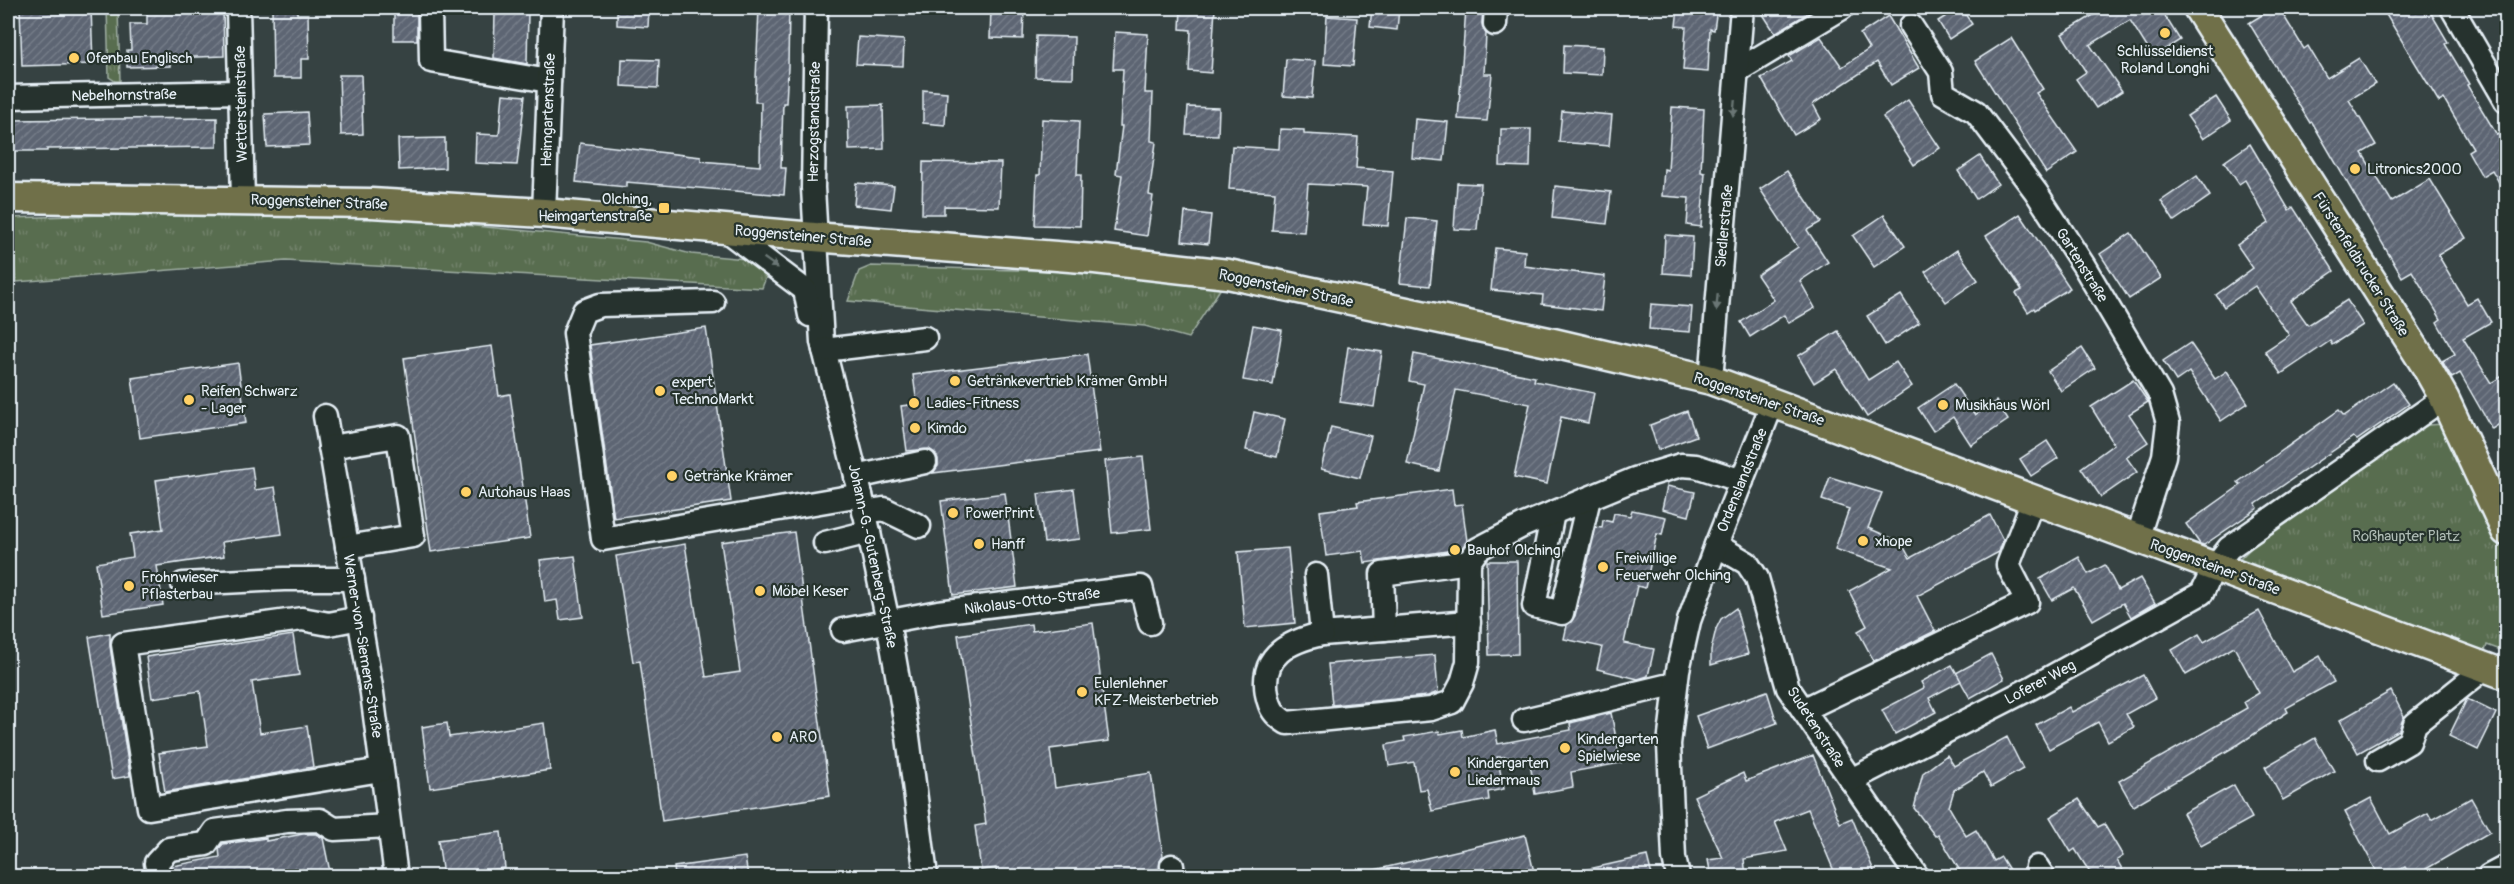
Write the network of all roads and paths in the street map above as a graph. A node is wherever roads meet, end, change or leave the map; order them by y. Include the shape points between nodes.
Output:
1 (238, 8) edge
2 (430, 8) edge
3 (552, 8) edge
4 (816, 8) edge
5 (1742, 8) edge
6 (1842, 8) edge
7 (2198, 8) edge
8 (2452, 8) edge
9 (1911, 26) dead end
10 (1737, 71) junction
11 (549, 81) junction
12 (240, 92) junction
13 (8, 97) edge
14 (2506, 101) edge
15 (8, 198) edge
16 (243, 200) junction
17 (544, 213) junction
18 (724, 229) junction
19 (814, 237) junction
20 (713, 302) dead end
21 (925, 338) dead end
22 (823, 346) junction
23 (1711, 381) junction
24 (2444, 398) junction
25 (1773, 402) junction
26 (325, 416) dead end
27 (330, 447) junction
28 (925, 462) dead end
29 (1742, 481) junction
30 (1589, 498) junction
31 (2033, 500) junction
32 (862, 504) junction
33 (1553, 513) junction
34 (919, 526) dead end
35 (2506, 531) edge
36 (2137, 539) junction
37 (825, 543) dead end
38 (1716, 545) junction
39 (347, 547) junction
40 (1469, 562) junction
41 (2214, 567) junction
42 (1316, 575) dead end
43 (353, 579) junction
44 (183, 584) dead end
45 (360, 618) junction
46 (888, 622) junction
47 (1469, 622) junction
48 (1150, 623) dead end
49 (1384, 629) junction
50 (843, 630) dead end
51 (1322, 634) junction
52 (2496, 672) edge
53 (1675, 688) junction
54 (1803, 710) junction
55 (1524, 720) dead end
56 (2378, 760) dead end
57 (381, 770) junction
58 (1851, 780) junction
59 (389, 826) junction
60 (2506, 867) edge
61 (159, 876) edge
62 (396, 876) edge
63 (926, 876) edge
64 (1678, 876) edge
65 (1917, 876) edge
66 (2489, 876) edge

1 - 12 street, Wettersteinstraße
2 - 11 street via 431,61
3 - 11 street, Heimgartenstraße
4 - 19 street, Herzogstandstraße
5 - 10 street, Siedlerstraße
6 - 10 street
7 - 24 main road, Fürstenfeldbrucker Straße
8 - 14 street
9 - 36 street, Gartenstraße via 1941,72 1943,93 1976,112 2036,192 2160,395 2168,423 2164,456
10 -> 23 street, Siedlerstraße
11 - 17 street, Heimgartenstraße
12 - 13 street, Nebelhornstraße
12 - 16 street, Wettersteinstraße
15 - 16 main road, Roggensteiner Straße
16 - 17 main road, Roggensteiner Straße
17 - 18 main road, Roggensteiner Straße
18 - 19 main road, Roggensteiner Straße
18 -> 22 street via 805,290 812,322
19 - 22 street, Johann-G.-Gutenberg-Straße
19 - 23 main road, Roggensteiner Straße via 1083,258 1228,274
20 - 32 street via 600,305 584,311 575,333 603,539
21 - 22 street via 886,349
22 - 32 street, Johann-G.-Gutenberg-Straße
23 - 25 main road, Roggensteiner Straße
24 - 35 main road, Fürstenfeldbrucker Straße
24 - 41 street via 2229,548
25 - 29 street, Ordenslandstraße
25 - 31 main road, Roggensteiner Straße
26 - 27 street, Werner-von-Siemens-Straße
27 - 39 street, Werner-von-Siemens-Straße
27 - 39 street via 398,436 413,536
28 - 32 street
29 - 30 street via 1681,465
29 - 38 street, Ordenslandstraße
30 - 33 street
30 - 33 street via 1562,612 1534,606
31 - 36 main road, Roggensteiner Straße
31 - 54 street via 2008,565 2027,602
32 - 34 street via 884,509
32 - 37 street
32 - 46 street, Johann-G.-Gutenberg-Straße
33 - 40 street via 1478,549
36 - 41 main road, Roggensteiner Straße
38 - 53 street, Ordenslandstraße via 1689,621
38 - 54 street, Sudetenstraße via 1747,563 1757,578 1788,688
39 - 43 street, Werner-von-Siemens-Straße
40 - 47 street
40 - 49 street via 1382,574
41 - 52 main road, Roggensteiner Straße
41 - 58 street, Loferer Weg via 2202,593 2031,688
42 - 51 street
43 - 44 street
43 - 45 street, Werner-von-Siemens-Straße
45 - 57 street, Werner-von-Siemens-Straße
45 - 57 street via 329,624 302,619 123,644 149,808
46 - 48 street, Nikolaus-Otto-Straße via 938,612 1141,587
46 - 50 street
46 - 63 street, Johann-G.-Gutenberg-Straße
47 - 49 street
47 - 51 street via 1468,662 1452,702 1431,709 1287,723 1274,715 1269,703 1267,670 1274,656 1284,648 1301,638
49 - 51 street
52 - 56 street via 2415,724 2409,742
53 - 55 street via 1665,686
53 - 64 street, Ordenslandstraße via 1669,744
54 - 58 street, Sudetenstraße
57 - 59 street, Werner-von-Siemens-Straße
58 - 65 street, Sudetenstraße
59 - 61 street via 334,829 320,820 215,831 206,844 169,849 156,863
59 - 62 street, Werner-von-Siemens-Straße
60 - 66 street

